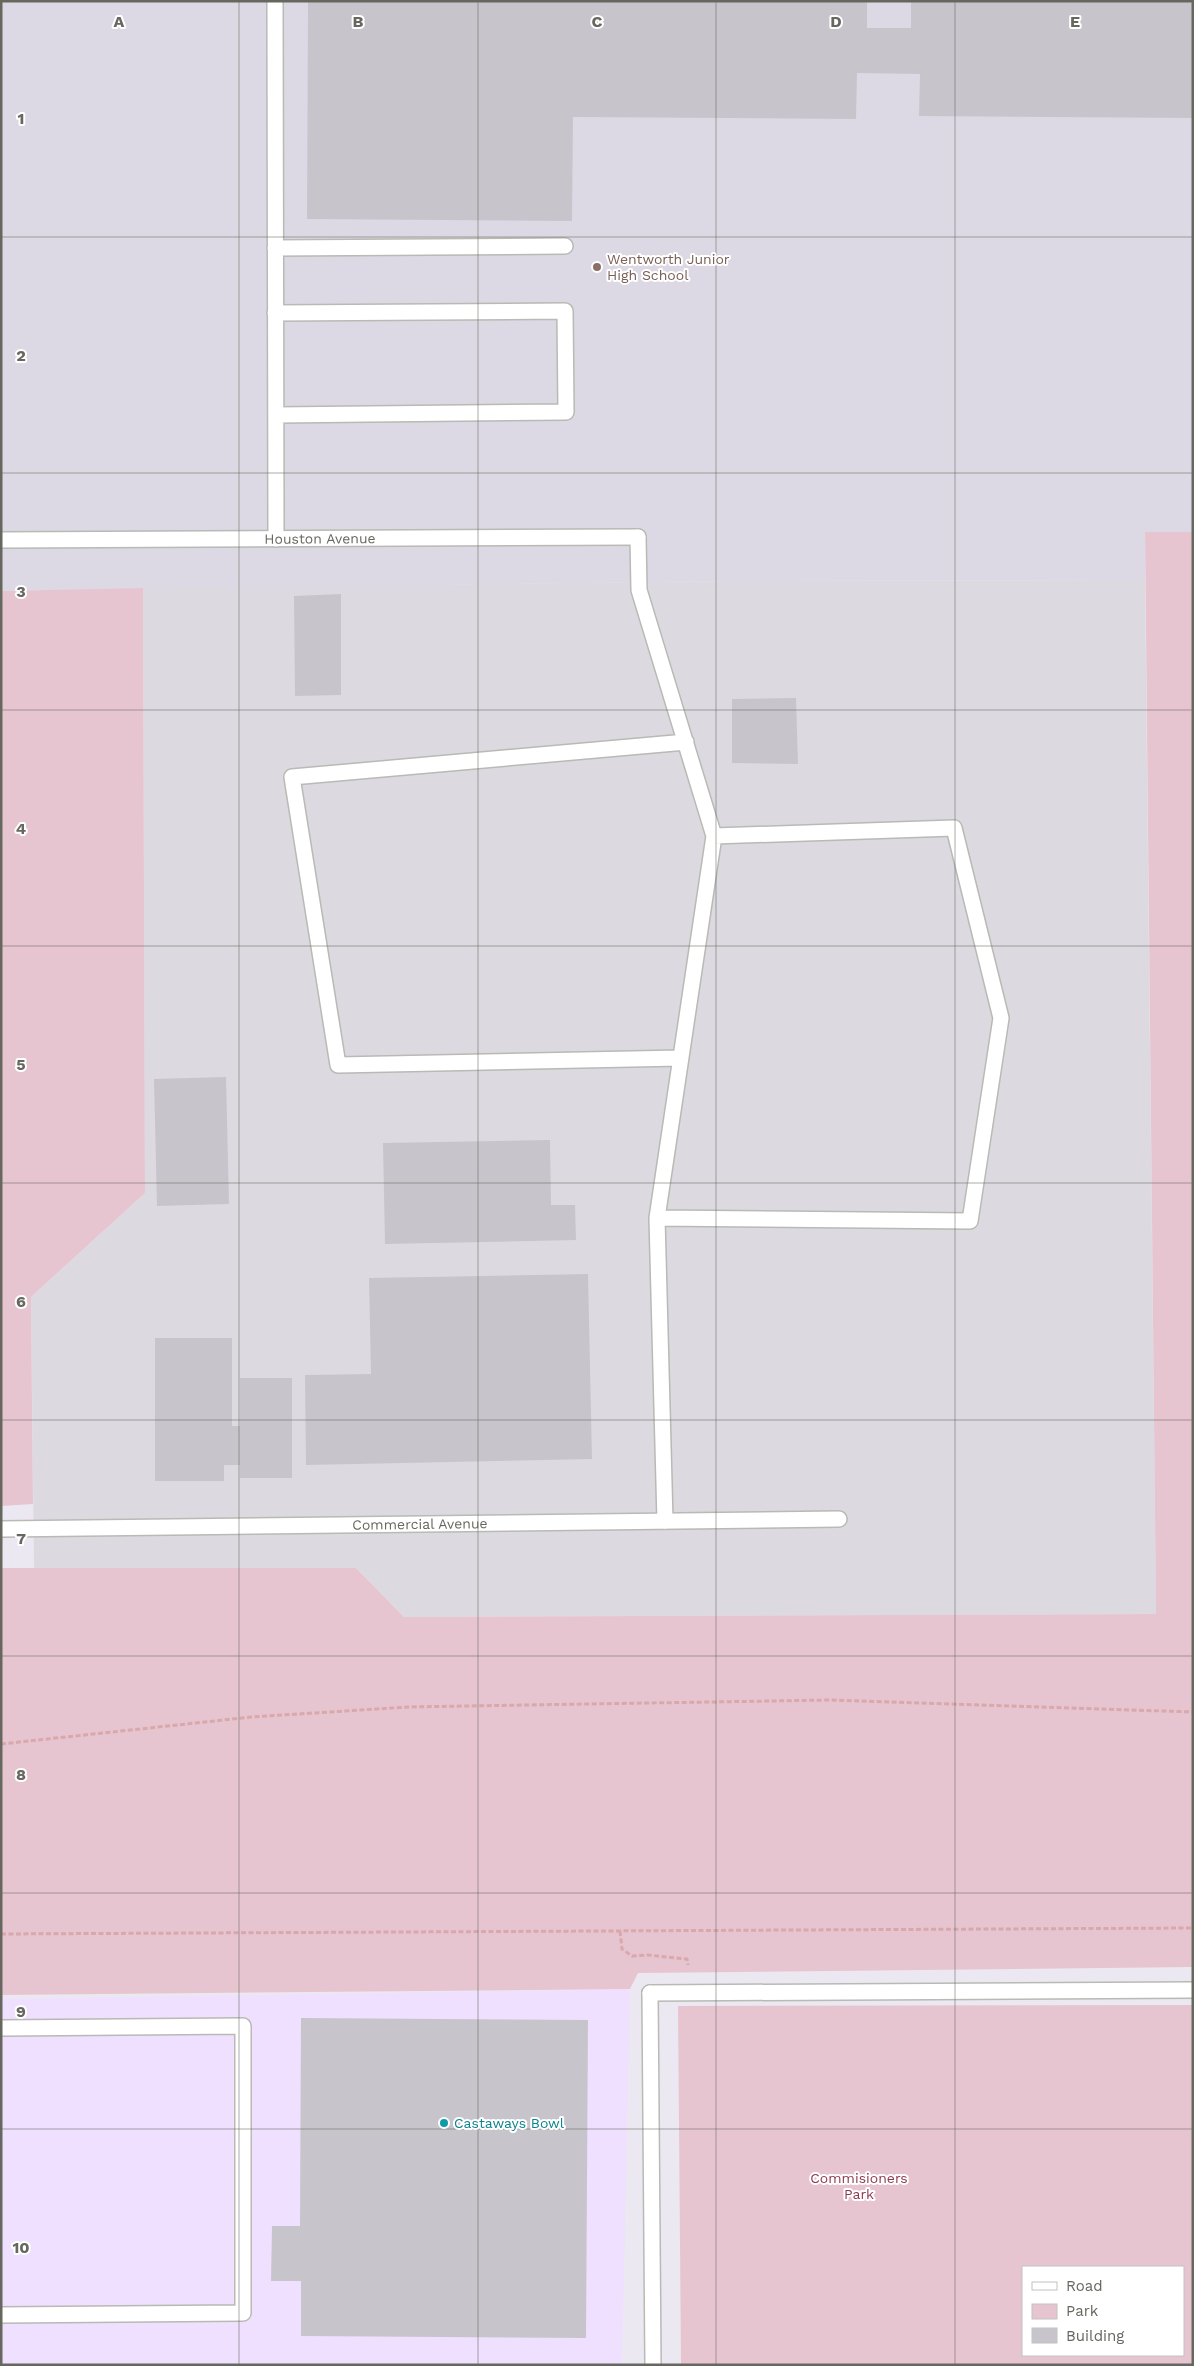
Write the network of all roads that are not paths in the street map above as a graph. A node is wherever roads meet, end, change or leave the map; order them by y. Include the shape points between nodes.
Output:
1 (275, 1) edge
2 (564, 246) dead end
3 (276, 248) junction
4 (276, 314) junction
5 (276, 415) junction
6 (276, 539) junction
7 (1, 540) edge
8 (686, 742) junction
9 (714, 836) junction
10 (681, 1058) junction
11 (656, 1218) junction
12 (839, 1519) dead end
13 (665, 1521) junction
14 (1, 1529) edge
15 (1193, 1990) edge
16 (1, 2028) edge
17 (1, 2315) edge
18 (653, 2365) edge

1 - 3 street
2 - 3 street
3 - 4 street
4 - 5 street
4 - 5 street via 564,311 566,412
5 - 6 street
6 - 7 street, Houston Avenue
6 - 8 street, Houston Avenue via 638,537 639,590
8 - 9 street
8 - 10 street via 292,777 338,1066
9 - 10 street
9 - 11 street via 954,828 1001,1018 970,1221
10 - 11 street
11 - 13 street
12 - 13 street, Commercial Avenue
13 - 14 street, Commercial Avenue
15 - 18 street via 650,1993
16 - 17 street via 242,2026 242,2313

